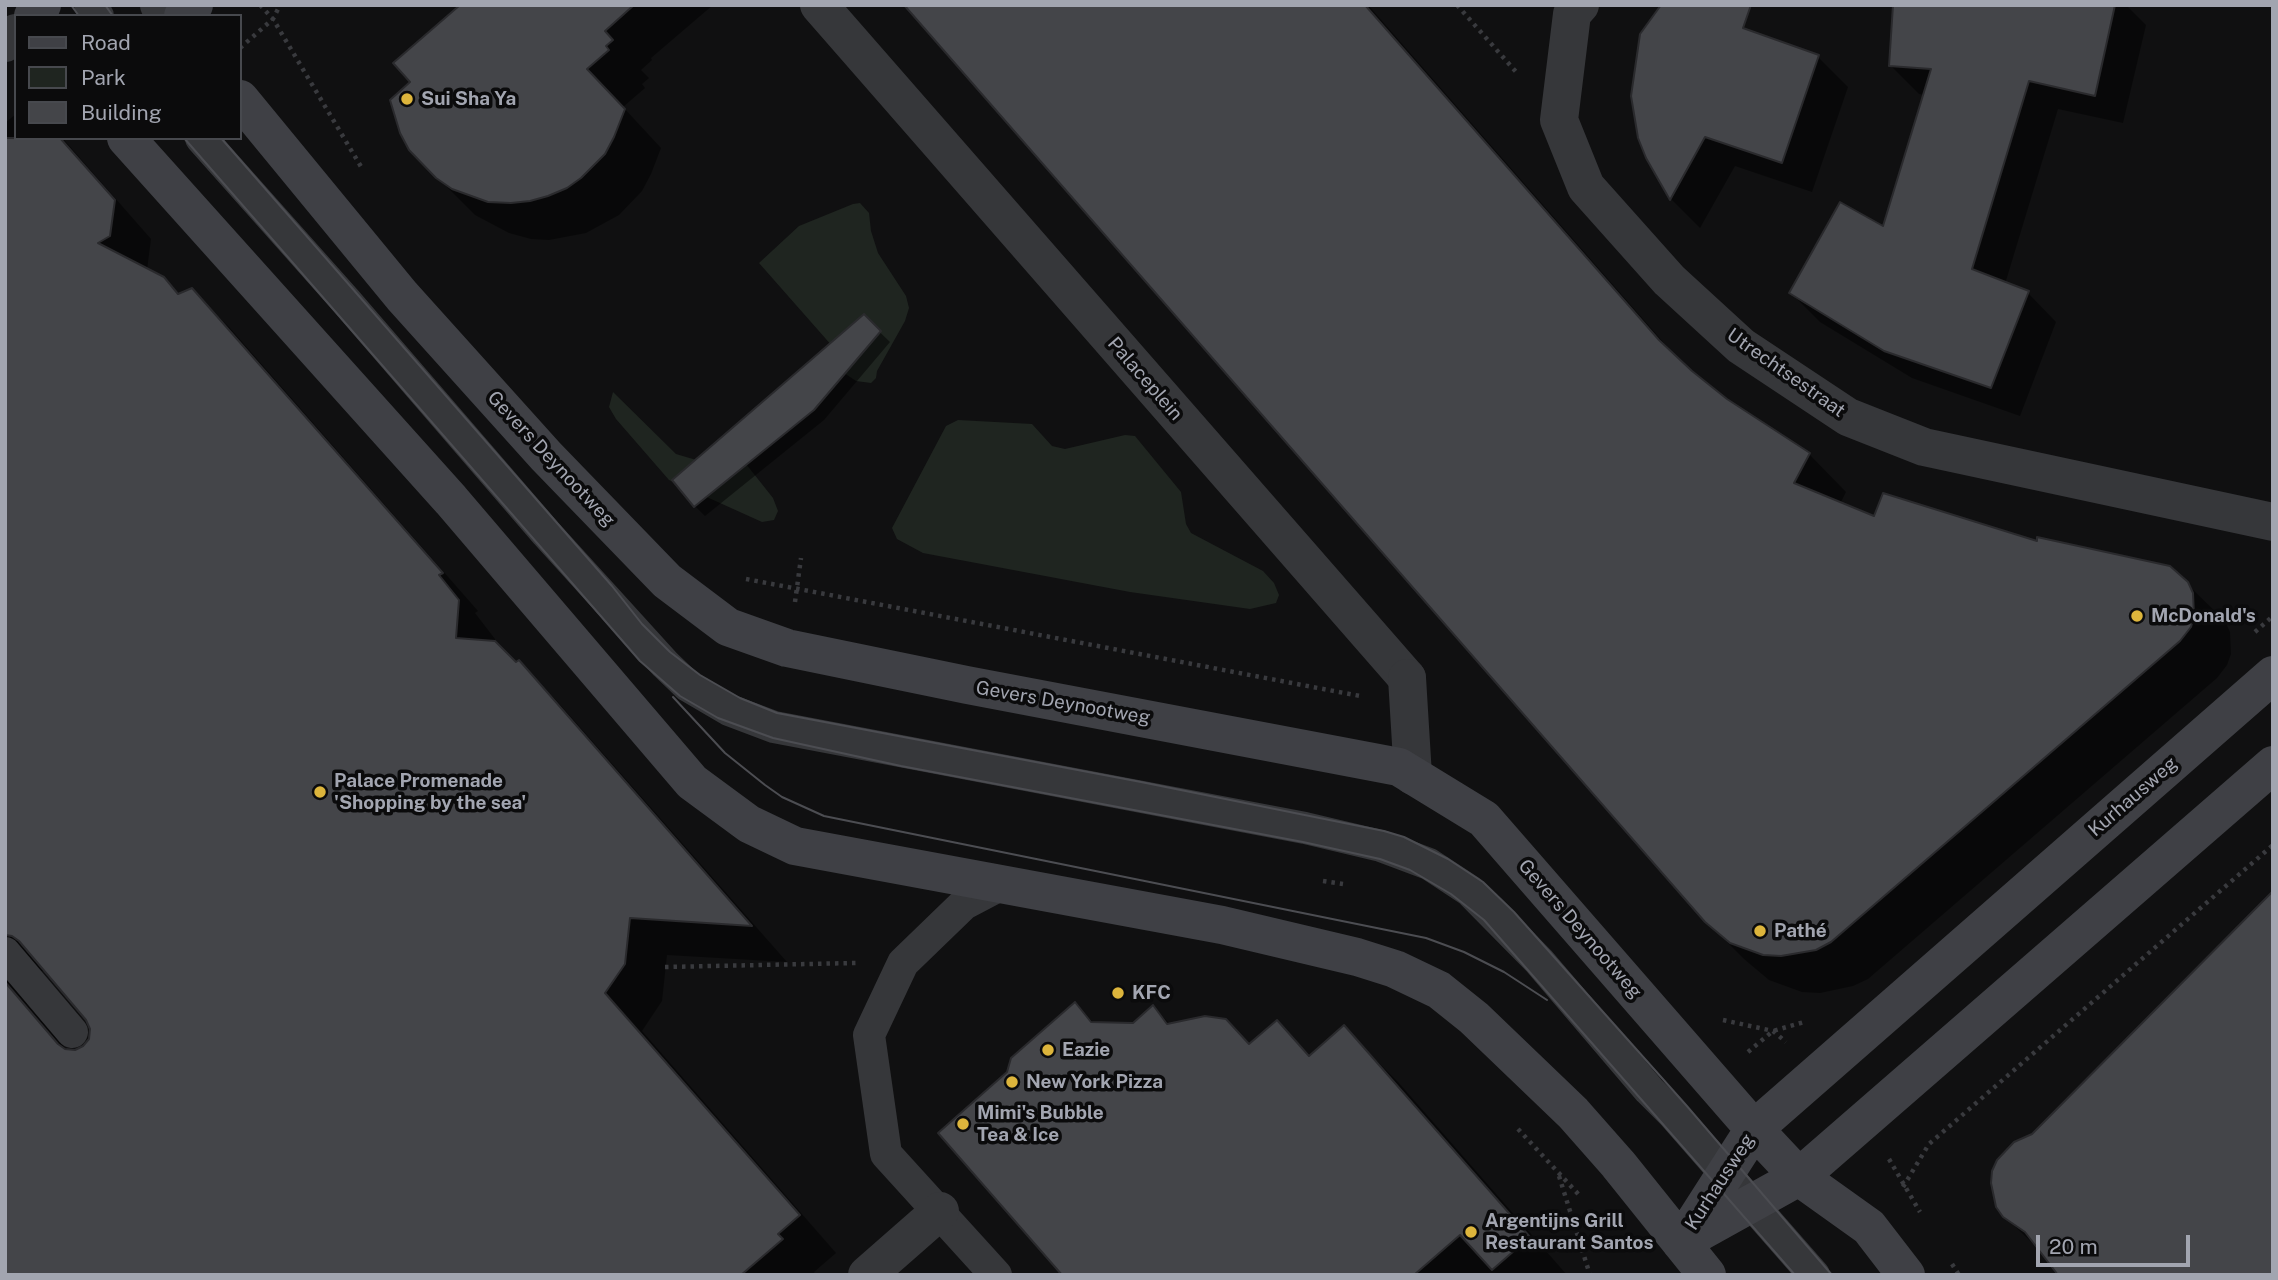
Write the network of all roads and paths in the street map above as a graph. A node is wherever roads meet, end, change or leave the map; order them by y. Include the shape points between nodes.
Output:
1 (260, 5) edge
2 (280, 5) edge
3 (820, 5) edge
4 (1457, 5) edge
5 (1576, 10) edge
6 (273, 19) junction
7 (242, 46) edge
8 (242, 101) edge
9 (1559, 120) junction
10 (128, 140) edge
11 (203, 140) edge
12 (365, 174) dead end
13 (2273, 522) edge
14 (738, 575) dead end
15 (2273, 676) edge
16 (1408, 696) junction
17 (2273, 765) edge
18 (1413, 776) junction
19 (2273, 845) edge
20 (1002, 884) junction
21 (5, 953) edge
22 (903, 962) junction
23 (665, 967) dead end
24 (1716, 1018) dead end
25 (1773, 1031) dead end
26 (72, 1032) dead end
27 (1754, 1129) junction
28 (1557, 1171) dead end
29 (1724, 1172) junction
30 (1798, 1177) junction
31 (1752, 1203) junction
32 (940, 1211) junction
33 (1869, 1227) junction
34 (1681, 1243) junction
35 (867, 1275) edge
36 (996, 1275) edge
37 (1590, 1275) edge
38 (1707, 1275) edge
39 (1814, 1275) edge
40 (1906, 1275) edge

1 - 6 path
2 - 6 path
3 - 16 street, Palaceplein
4 - 9 path
5 - 9 street, Utrechtsestraat
6 - 7 path
6 - 12 path
8 - 18 main road, Gevers Deynootweg via 402,296 538,447 667,581 728,627 800,650 1366,759 1399,766
9 - 13 street, Utrechtsestraat via 1586,187 1669,280 1741,346 1848,416 1924,447
10 - 20 main road via 451,500 692,782 749,824 795,846
11 - 29 lane via 546,533 688,686 729,710 774,727 1305,828 1381,846 1429,864 1470,891 1539,961
14 - 16 path via 1376,699
15 - 27 main road, Kurhausweg
16 - 18 street
17 - 30 main road, Kurhausweg
18 - 27 main road, Gevers Deynootweg via 1484,819
19 - 33 path via 1929,1144 1903,1186
20 - 22 lane via 964,904
20 - 34 main road via 1343,953 1395,969 1439,990 1573,1113
21 - 26 lane
22 - 23 path
22 - 32 lane via 869,1035 886,1154
24 - 25 path
27 - 29 main road, Kurhausweg
27 - 30 main road, Gevers Deynootweg
28 - 37 path
29 - 31 lane
29 - 34 main road, Kurhausweg
30 - 31 main road, Kurhausweg
30 - 33 main road, Gevers Deynootweg
31 - 34 main road, Kurhausweg
31 - 39 lane
32 - 35 street
32 - 36 lane
33 - 40 main road, Gevers Deynootweg
34 - 38 main road

